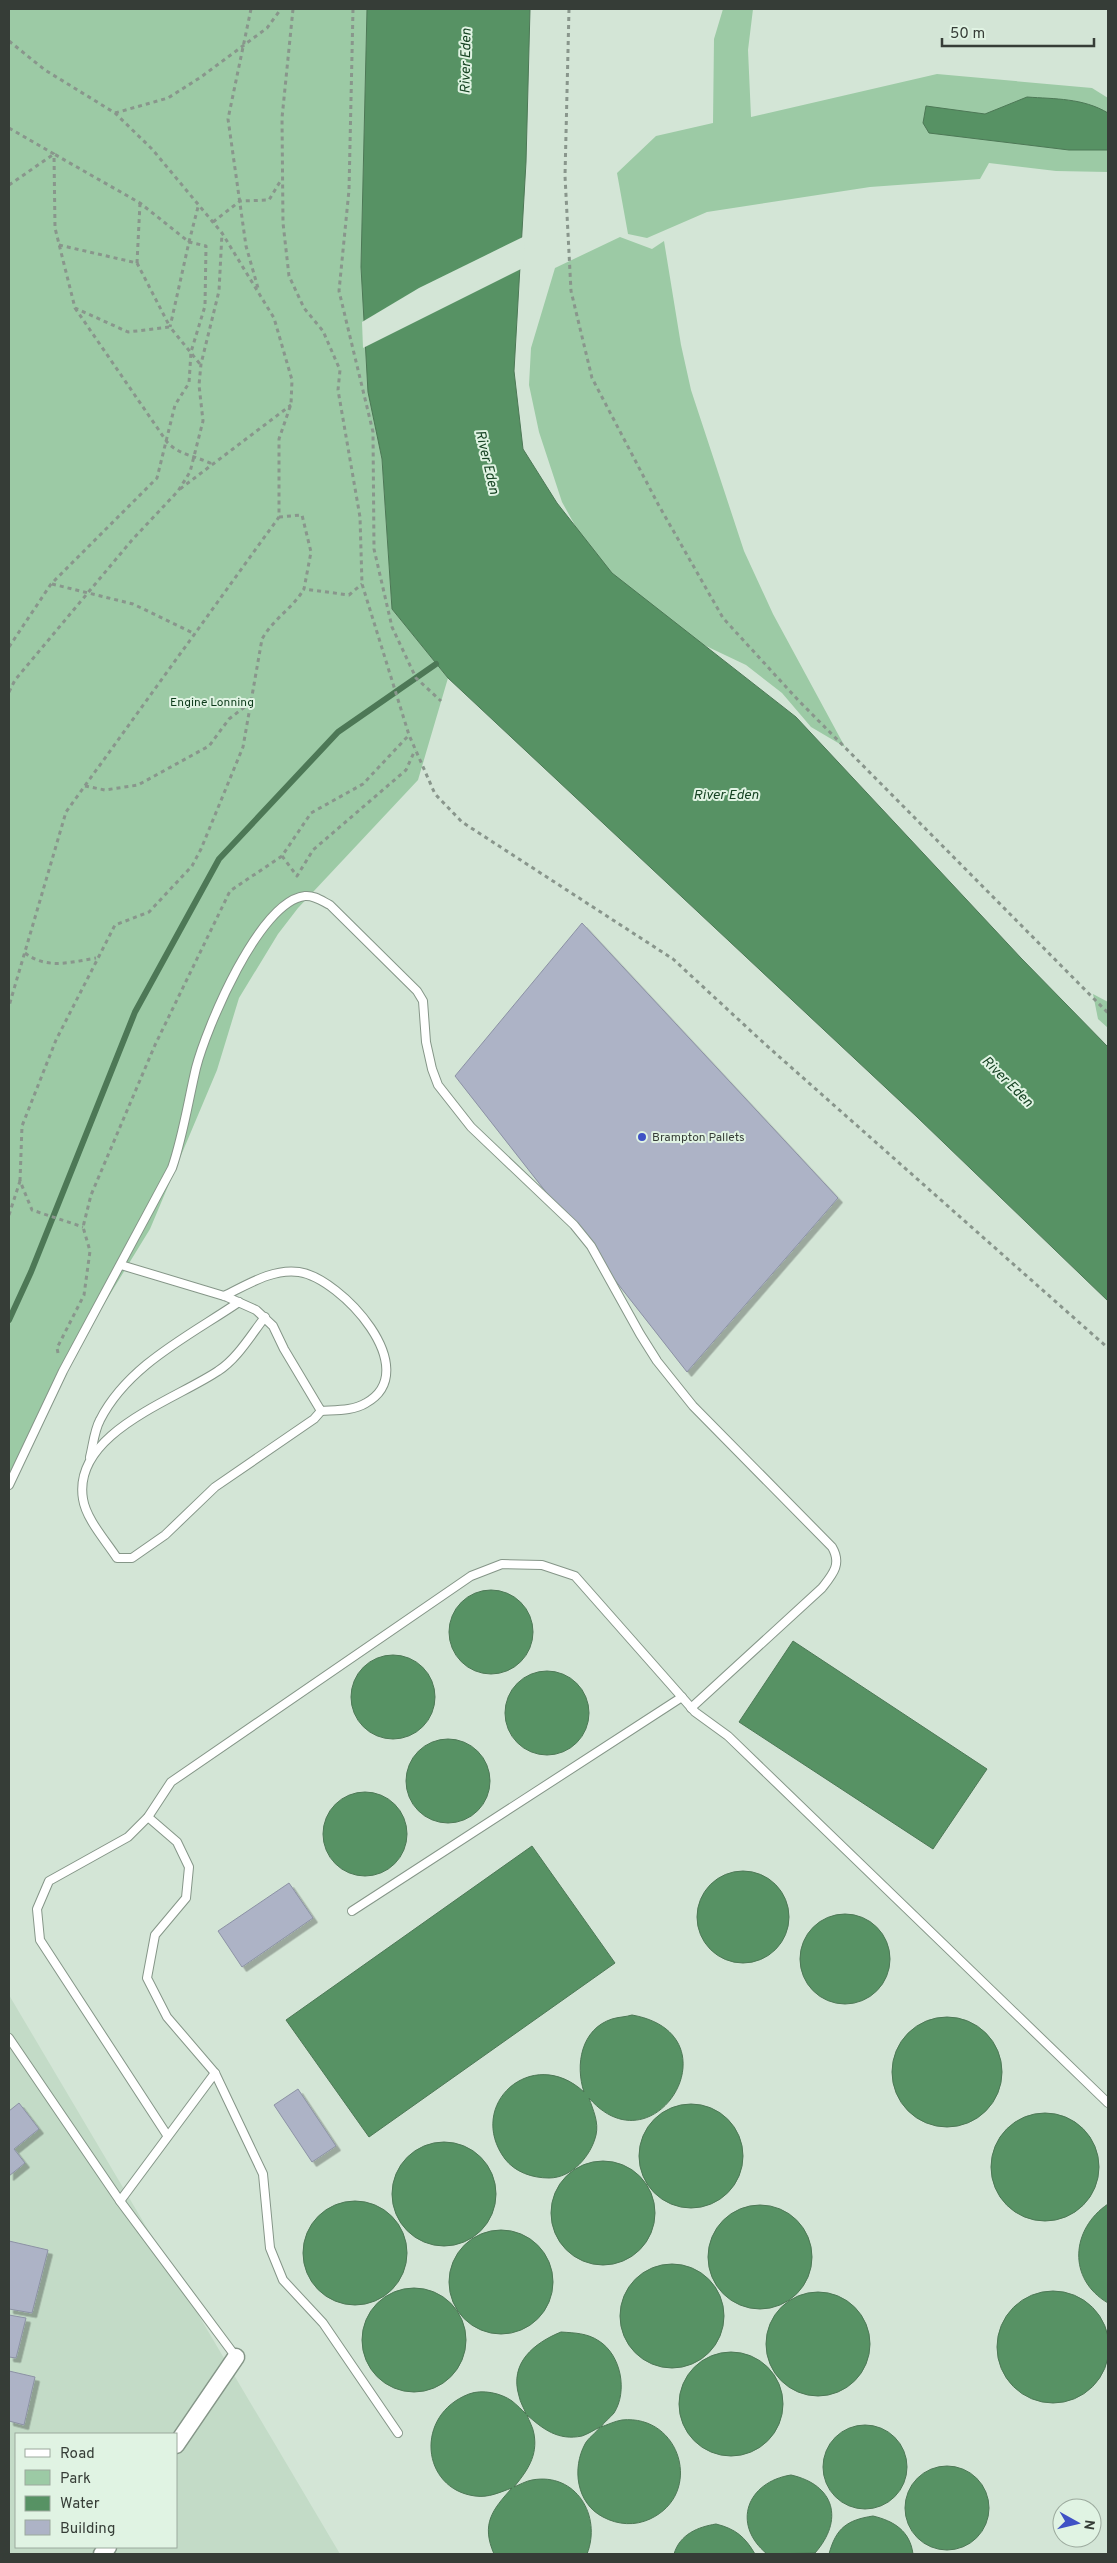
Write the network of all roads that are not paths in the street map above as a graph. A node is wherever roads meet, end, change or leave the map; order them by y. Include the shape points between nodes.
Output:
1 (121, 1264) junction
2 (224, 1296) junction
3 (239, 1302) junction
4 (265, 1317) junction
5 (321, 1411) junction
6 (89, 1464) junction
7 (9, 1485) edge
8 (682, 1697) junction
9 (691, 1708) junction
10 (148, 1817) junction
11 (352, 1911) dead end
12 (9, 2038) edge
13 (215, 2073) junction
14 (1108, 2103) edge
15 (168, 2135) junction
16 (120, 2200) junction
17 (236, 2357) joint
18 (398, 2434) dead end
19 (178, 2442) edge

1 - 2 lane
1 - 7 lane via 63,1371
1 - 9 lane via 172,1168 181,1143 197,1067 223,994 246,952 286,906 304,896 330,905 417,991 423,1001 432,1069 438,1085 466,1121 574,1225 591,1246 657,1361 693,1406 836,1554 836,1568 822,1588
2 - 3 lane
2 - 5 lane via 267,1276 299,1272 319,1278 354,1307 378,1338 387,1361 386,1377 380,1390 367,1403
3 - 4 lane
3 - 6 lane via 153,1359 132,1377 99,1422
4 - 5 lane
4 - 6 lane via 220,1370 127,1422 100,1446
5 - 6 lane via 215,1487 165,1535 127,1560 117,1558 88,1514 82,1486
8 - 9 lane
8 - 10 lane via 575,1576 542,1565 502,1564 471,1576 171,1782
8 - 11 lane
9 - 14 lane via 728,1736
10 - 13 lane via 176,1842 189,1867 186,1898 155,1935 146,1978 166,2017
10 - 15 lane via 128,1837 49,1881 37,1909 40,1940
12 - 16 lane
13 - 15 lane
13 - 18 lane via 263,2174 270,2248 283,2280 323,2323
15 - 16 lane
16 - 17 lane
17 - 19 street

